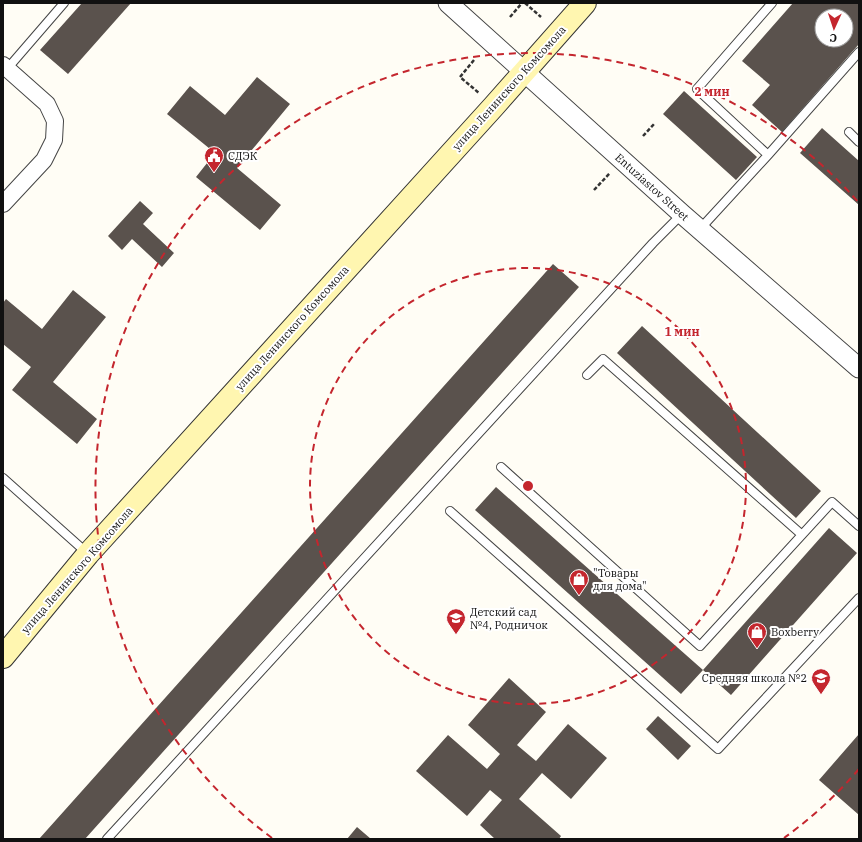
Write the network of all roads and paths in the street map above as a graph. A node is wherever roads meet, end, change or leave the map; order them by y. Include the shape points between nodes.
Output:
1 (64, 3) edge
2 (448, 3) edge
3 (522, 3) edge
4 (525, 3) edge
5 (585, 3) edge
6 (772, 3) edge
7 (510, 17) dead end
8 (541, 17) dead end
9 (859, 52) edge
10 (474, 60) dead end
11 (5, 67) edge
12 (524, 71) junction
13 (480, 94) dead end
14 (655, 122) dead end
15 (848, 132) dead end
16 (643, 136) dead end
17 (859, 142) edge
18 (768, 155) junction
19 (610, 172) dead end
20 (594, 190) dead end
21 (3, 204) edge
22 (682, 214) junction
23 (700, 229) junction
24 (859, 368) edge
25 (587, 375) dead end
26 (501, 467) dead end
27 (3, 478) edge
28 (450, 511) dead end
29 (859, 526) edge
30 (801, 534) junction
31 (88, 554) junction
32 (859, 598) edge
33 (3, 657) edge
34 (107, 839) edge

1 - 11 lane
2 - 12 street, Entuziastov Street
3 - 7 path
4 - 8 path
5 - 12 main road, улица Ленинского Комсомола
6 - 18 lane via 698,89
9 - 18 lane
10 - 13 path via 460,77
11 - 21 street via 47,104 55,121 54,140 44,160
12 - 22 street, Entuziastov Street
12 - 31 main road, улица Ленинского Комсомола
14 - 16 path
15 - 17 lane
18 - 23 lane
19 - 20 path
22 - 23 street, Entuziastov Street
22 - 34 lane
23 - 24 street, Entuziastov Street
25 - 30 lane via 603,359
26 - 30 lane via 700,646
27 - 31 lane
28 - 32 lane via 718,749
29 - 30 lane via 832,502
31 - 33 main road, улица Ленинского Комсомола

